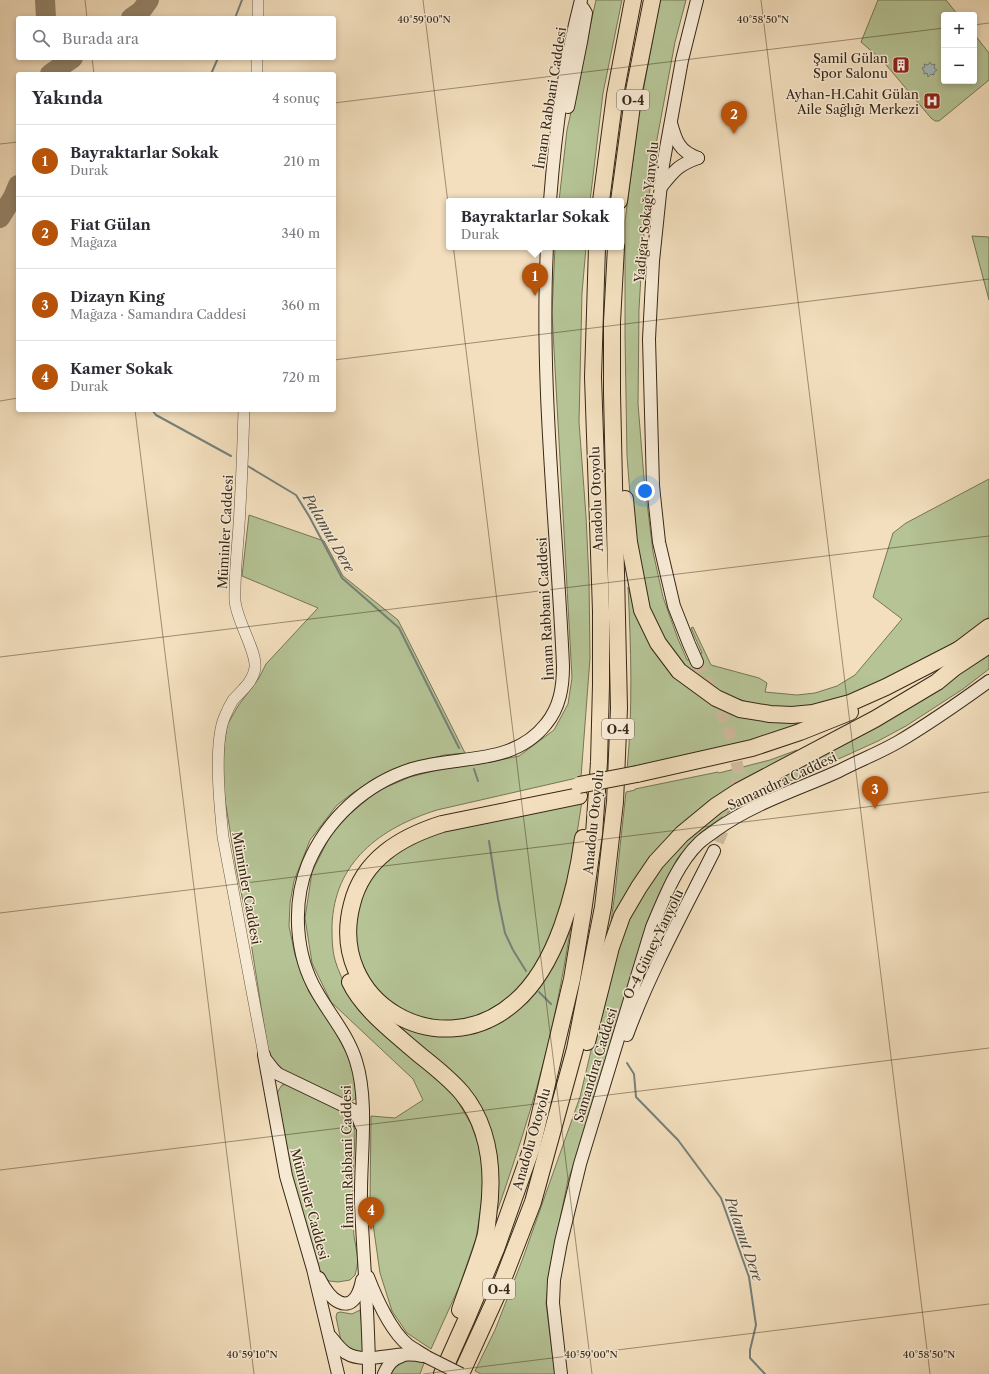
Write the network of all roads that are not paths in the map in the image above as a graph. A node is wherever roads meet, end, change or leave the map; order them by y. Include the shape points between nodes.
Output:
1 (258, 0) edge
2 (581, 0) edge
3 (633, 0) edge
4 (652, 0) edge
5 (698, 0) edge
6 (258, 16) edge
7 (257, 60) edge
8 (257, 72) edge
9 (671, 120) junction
10 (661, 186) junction
11 (550, 198) edge
12 (601, 198) edge
13 (619, 198) edge
14 (547, 250) edge
15 (597, 250) edge
16 (617, 250) edge
17 (617, 250) edge
18 (244, 412) edge
19 (601, 611) junction
20 (989, 627) edge
21 (989, 645) edge
22 (960, 649) junction
23 (697, 662) tunnel mouth
24 (954, 668) junction
25 (989, 681) edge
26 (636, 779) junction
27 (579, 791) junction
28 (714, 851) tunnel mouth
29 (264, 1056) junction
30 (286, 1079) junction
31 (361, 1089) junction
32 (271, 1096) junction
33 (346, 1107) junction
34 (363, 1132) junction
35 (580, 1164) junction
36 (533, 1202) junction
37 (364, 1267) junction
38 (313, 1269) junction
39 (329, 1334) junction
40 (409, 1354) junction
41 (369, 1357) junction
42 (427, 1357) junction
43 (338, 1374) edge
44 (369, 1374) edge
45 (384, 1374) edge
46 (441, 1374) edge
47 (461, 1374) edge
48 (561, 1374) edge

1 - 6 street
2 - 11 main road, İmam Rabbani Caddesi via 586,13 566,118 553,170
3 - 12 highway, O-4 via 615,95
4 - 13 highway, O-4 via 634,92
5 - 9 main road, Yadigar Sokağı Yanyolu via 682,60
7 - 8 street
9 - 10 main road, Yadigar Sokağı Yanyolu
9 - 10 main road via 682,149 698,158 685,162
10 - 23 main road, Yadigar Sokağı Yanyolu via 653,261 649,340 653,486 659,542 674,606
14 - 31 main road, İmam Rabbani Caddesi via 548,413 563,685 550,720 527,742 502,754 415,768 389,778 350,804 317,844 299,895 300,942 312,984 352,1048
15 - 19 highway, Anadolu Otoyolu / O-4 via 593,376
16 - 22 highway via 625,507 629,542 642,610 658,643 679,671 716,698 740,709 785,715 814,714 850,703 886,687
17 - 36 highway, Anadolu Otoyolu / O-4 via 612,322 612,393 619,708 614,802 603,907 575,1049
18 - 29 street, Müminler Caddesi via 235,586 238,615 255,667 252,679 232,702 224,718 219,752 220,801 223,837
19 - 27 highway via 591,762 582,845 561,931 548,959 516,1002 488,1020 461,1028 437,1028 414,1024 388,1010 371,994 352,961 348,932 354,896 370,867 406,838 424,830
19 - 46 highway, Anadolu Otoyolu / O-4 via 599,762 594,834 572,979 532,1147 496,1249
20 - 22 highway
21 - 24 highway
22 - 26 highway via 909,682 853,711 752,748
24 - 26 highway via 873,712 815,737 756,757
24 - 36 highway via 937,682 875,719 739,791 682,834 656,862 622,916 611,947 577,1078
25 - 35 main road, Samandıra Caddesi via 960,703 898,742 837,772 760,804 699,843 667,891 652,927
26 - 27 highway
27 - 46 highway via 454,810 406,827 377,845 364,858 353,872 341,902 337,934 339,950 352,985 362,1001 391,1030 462,1093 483,1130 489,1155 492,1180 485,1237
28 - 35 main road, O-4 Güney Yanyolu via 634,1015
29 - 30 main road via 273,1069
29 - 32 main road, Müminler Caddesi
30 - 32 main road via 274,1082
30 - 33 main road
31 - 33 main road via 358,1104
31 - 34 main road, İmam Rabbani Caddesi
32 - 38 main road, Müminler Caddesi via 286,1176
33 - 34 main road via 357,1114
34 - 37 main road, İmam Rabbani Caddesi via 361,1202
35 - 48 main road via 554,1280 553,1303
36 - 47 highway, Anadolu Otoyolu / O-4 via 497,1295
37 - 38 main road via 356,1298 346,1303 339,1302 328,1293
37 - 41 main road, İmam Rabbani Caddesi
37 - 42 main road via 395,1330 408,1344
38 - 39 main road, Müminler Caddesi
39 - 41 main road via 345,1353
39 - 43 main road, Müminler Caddesi
40 - 41 main road
40 - 42 main road
40 - 45 main road via 389,1363
41 - 44 main road, İmam Rabbani Caddesi
42 - 47 main road, bridge

